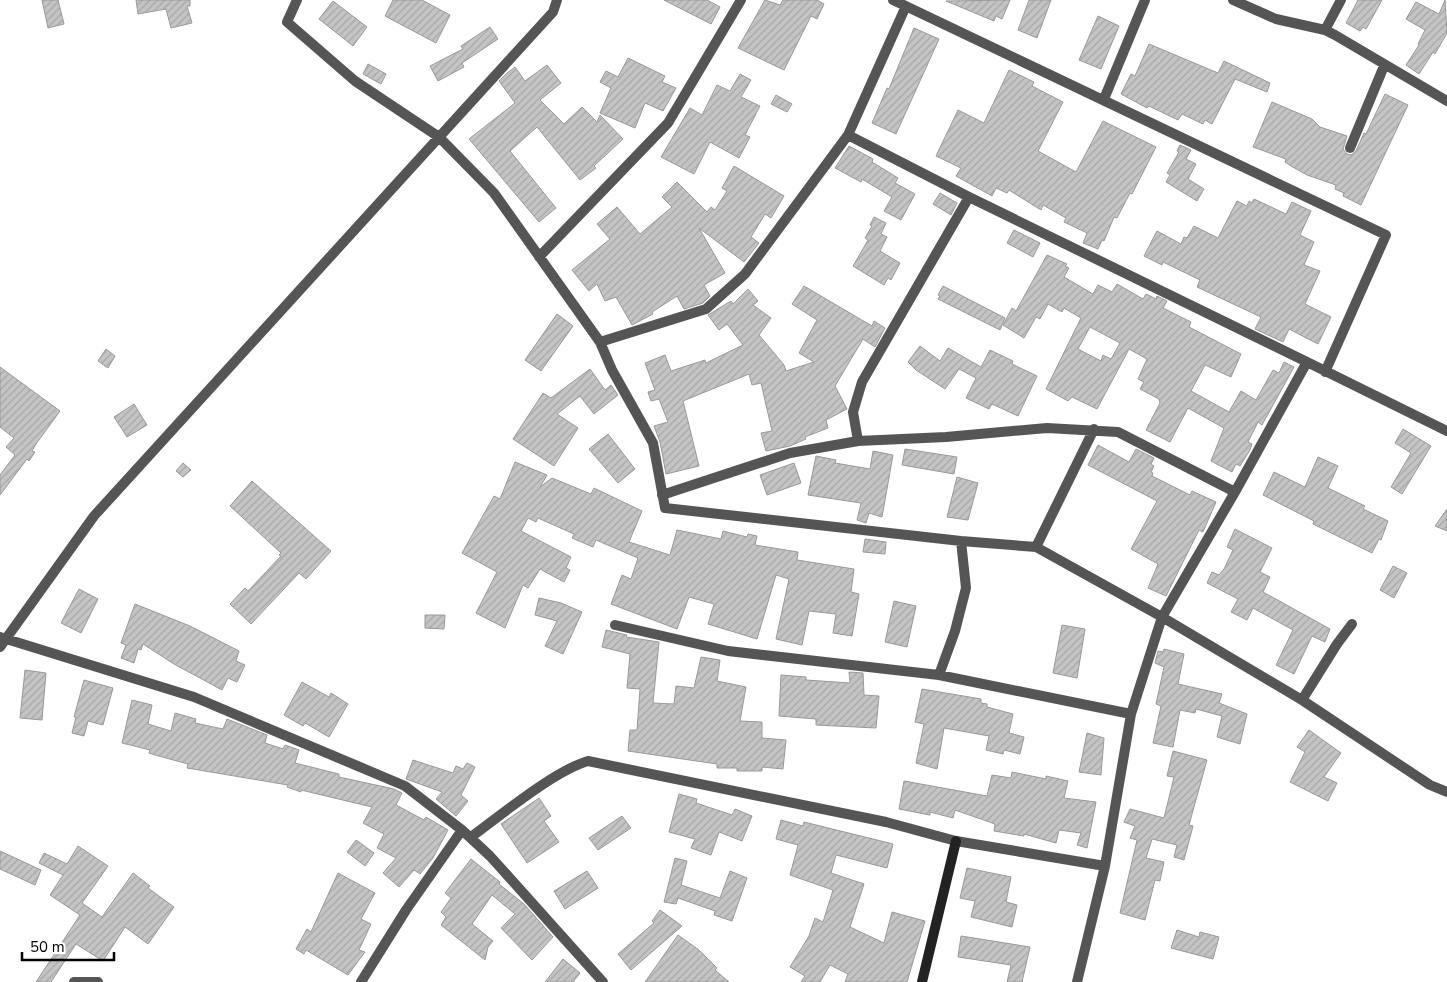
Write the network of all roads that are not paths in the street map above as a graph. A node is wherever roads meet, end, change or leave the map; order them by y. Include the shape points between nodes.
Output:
1 (298, 0) edge
2 (558, 0) edge
3 (741, 0) edge
4 (893, 0) edge
5 (1145, 0) edge
6 (1233, 0) edge
7 (1341, 0) edge
8 (906, 6) junction
9 (1325, 30) junction
10 (1384, 66) junction
11 (1104, 99) junction
12 (1447, 101) edge
13 (848, 135) junction
14 (439, 137) junction
15 (1350, 148) dead end
16 (969, 197) junction
17 (539, 257) junction
18 (600, 342) junction
19 (1307, 362) junction
20 (1325, 372) junction
21 (1094, 429) junction
22 (1447, 431) edge
23 (858, 441) junction
24 (1235, 492) junction
25 (662, 495) junction
26 (961, 541) junction
27 (1036, 546) junction
28 (1162, 617) junction
29 (1352, 624) dead end
30 (615, 625) dead end
31 (1, 641) edge
32 (939, 675) junction
33 (1302, 700) junction
34 (1131, 714) junction
35 (1447, 792) edge
36 (462, 830) junction
37 (471, 837) junction
38 (956, 841) junction
39 (1105, 866) junction
40 (74, 982) edge
41 (98, 982) edge
42 (361, 982) edge
43 (603, 982) edge
44 (922, 982) edge
45 (1077, 982) edge

1 - 14 street via 287,22 355,81
2 - 14 street via 554,12
3 - 17 street via 668,123
4 - 8 street
5 - 11 street
6 - 9 street via 1276,19
7 - 9 street
8 - 11 street
8 - 13 street
9 - 10 street
10 - 12 street
10 - 15 street
11 - 20 street via 1386,236
13 - 16 street
13 - 18 street via 745,274 706,309
14 - 17 street via 494,193
14 - 31 street via 94,516
16 - 19 street
16 - 23 street via 862,382 854,412
17 - 18 street
18 - 25 street via 653,443
19 - 20 street
19 - 24 street
20 - 22 street
21 - 23 street via 1048,428
21 - 24 street via 1118,432
21 - 27 street
23 - 25 street via 790,453
24 - 28 street
25 - 26 street via 665,508
26 - 27 street
26 - 32 street via 966,588
27 - 28 street
28 - 33 street
28 - 34 street
29 - 33 street
30 - 32 street via 728,651
31 - 36 street via 194,697 273,729 405,786
32 - 34 street
33 - 35 street via 1430,785
34 - 39 street
36 - 37 street
36 - 42 street
37 - 38 street via 525,797 588,761 886,822
37 - 43 street
38 - 39 street
38 - 44 street
39 - 45 street
40 - 41 street

